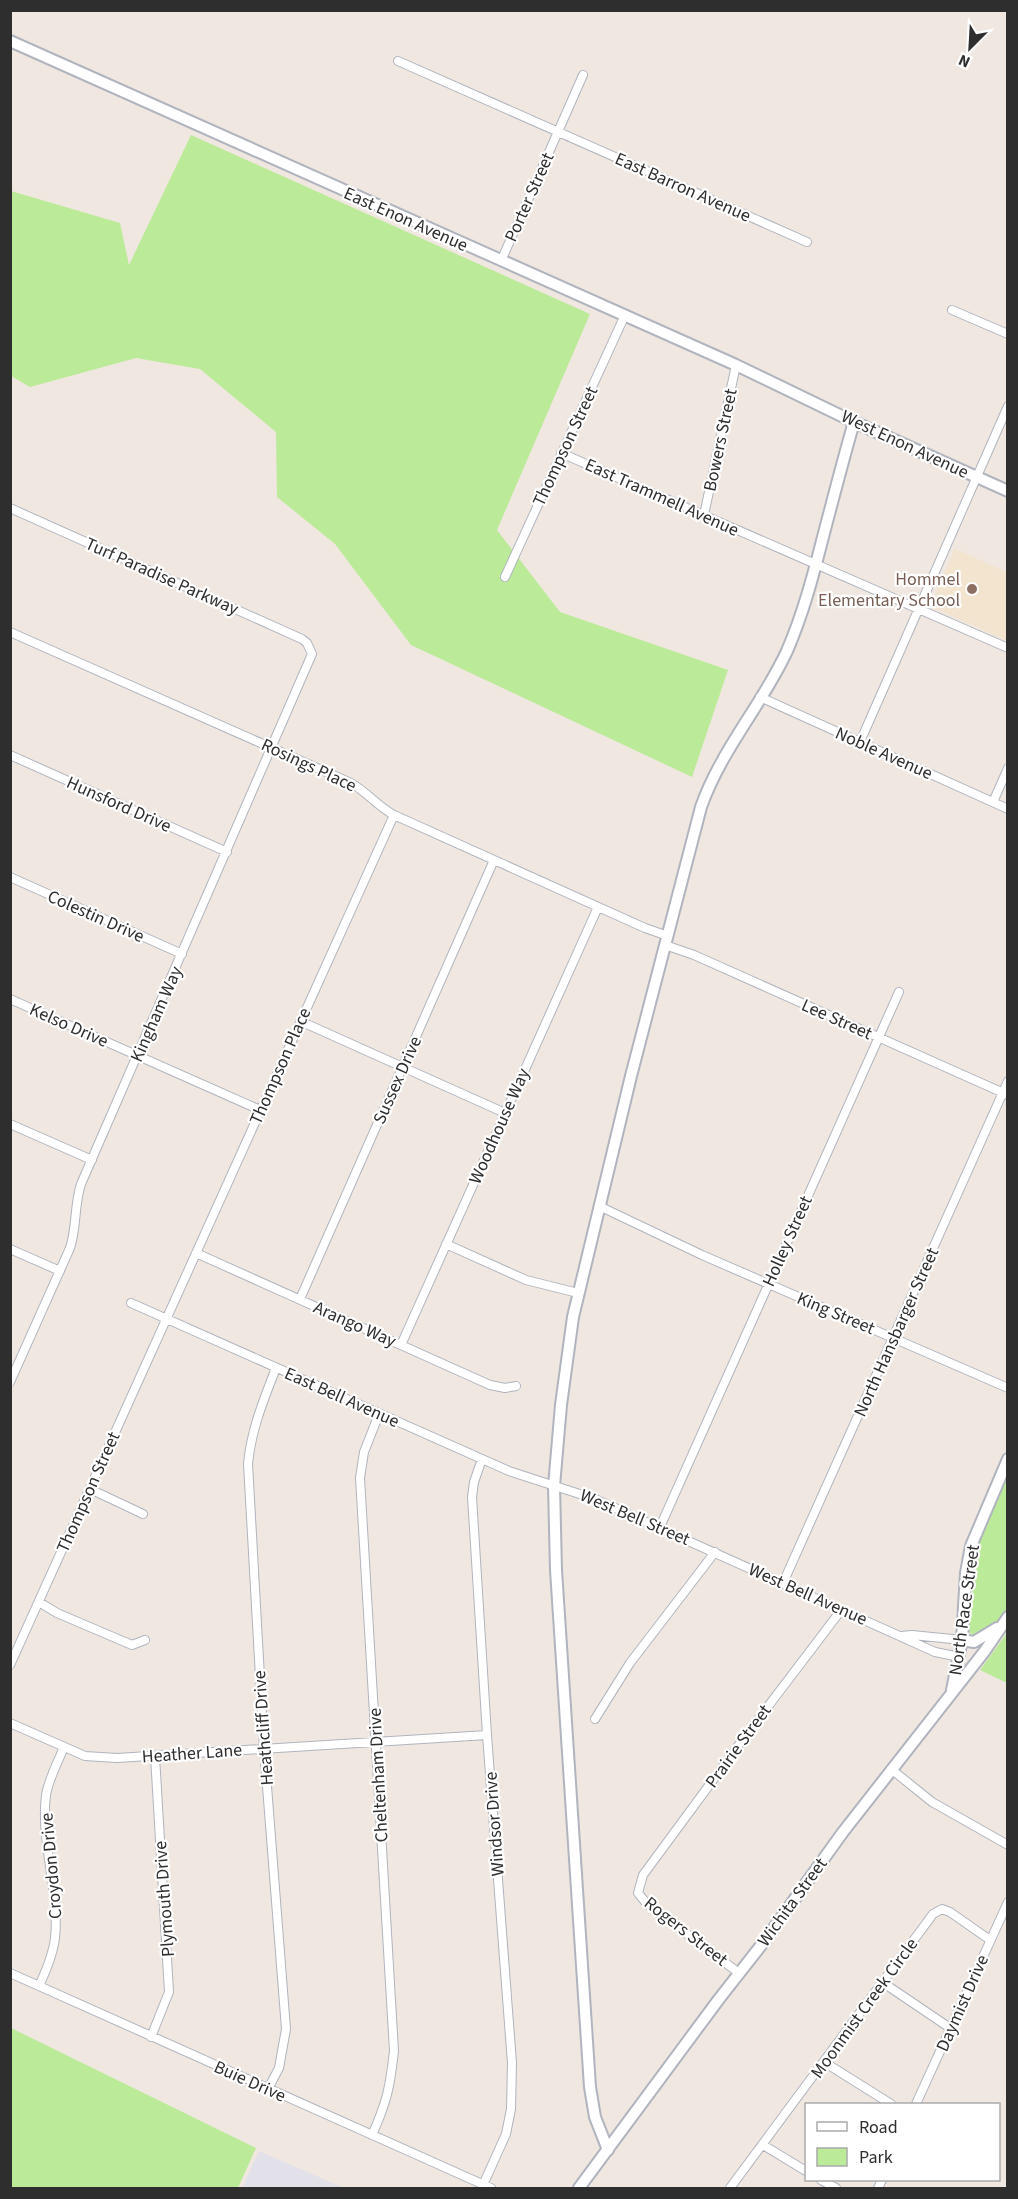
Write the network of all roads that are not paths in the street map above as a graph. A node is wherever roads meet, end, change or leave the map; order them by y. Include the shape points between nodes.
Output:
1 (10, 41) edge
2 (398, 61) dead end
3 (583, 75) dead end
4 (558, 133) junction
5 (807, 242) dead end
6 (501, 261) junction
7 (952, 310) dead end
8 (625, 315) junction
9 (1008, 334) edge
10 (736, 365) junction
11 (802, 396) joint
12 (1008, 406) edge
13 (854, 422) junction
14 (561, 453) junction
15 (975, 477) junction
16 (1008, 491) edge
17 (12, 511) edge
18 (704, 514) junction
19 (816, 566) junction
20 (505, 577) dead end
21 (918, 609) junction
22 (10, 632) edge
23 (311, 648) joint
24 (1008, 648) edge
25 (760, 697) junction
26 (860, 742) junction
27 (273, 748) junction
28 (10, 755) edge
29 (1008, 768) edge
30 (993, 802) junction
31 (1008, 809) edge
32 (394, 815) junction
33 (227, 852) junction
34 (494, 860) junction
35 (10, 877) edge
36 (597, 907) junction
37 (666, 940) junction
38 (182, 954) junction
39 (899, 992) dead end
40 (10, 999) edge
41 (300, 1021) junction
42 (879, 1037) junction
43 (138, 1055) junction
44 (403, 1067) junction
45 (1008, 1081) edge
46 (1005, 1094) edge
47 (260, 1110) junction
48 (505, 1113) junction
49 (10, 1124) edge
50 (92, 1160) junction
51 (599, 1206) junction
52 (446, 1244) junction
53 (10, 1249) edge
54 (195, 1252) junction
55 (60, 1271) junction
56 (768, 1283) junction
57 (578, 1293) junction
58 (300, 1299) junction
59 (131, 1303) dead end
60 (166, 1318) junction
61 (893, 1338) junction
62 (401, 1345) junction
63 (276, 1368) junction
64 (10, 1383) edge
65 (516, 1386) dead end
66 (1008, 1388) edge
67 (379, 1414) junction
68 (1008, 1459) edge
69 (482, 1460) junction
70 (554, 1486) junction
71 (90, 1489) junction
72 (143, 1514) dead end
73 (660, 1527) junction
74 (715, 1552) junction
75 (783, 1582) junction
76 (39, 1602) junction
77 (842, 1609) junction
78 (1006, 1620) edge
79 (900, 1636) junction
80 (145, 1640) dead end
81 (962, 1640) junction
82 (984, 1652) junction
83 (960, 1657) junction
84 (10, 1665) edge
85 (951, 1694) junction
86 (596, 1719) dead end
87 (10, 1723) edge
88 (487, 1735) junction
89 (376, 1742) junction
90 (64, 1747) junction
91 (264, 1748) junction
92 (155, 1756) junction
93 (891, 1769) junction
94 (1008, 1845) edge
95 (639, 1887) joint
96 (1008, 1902) edge
97 (990, 1940) junction
98 (10, 1973) edge
99 (739, 1973) junction
100 (882, 1982) junction
101 (39, 1986) junction
102 (950, 2028) junction
103 (151, 2037) junction
104 (824, 2062) junction
105 (268, 2089) junction
106 (889, 2103) edge
107 (916, 2103) edge
108 (372, 2135) junction
109 (763, 2145) junction
110 (608, 2150) junction
111 (805, 2170) edge
112 (823, 2181) edge
113 (487, 2187) edge
114 (579, 2188) edge
115 (730, 2188) edge
116 (837, 2188) edge

1 - 6 street, East Enon Avenue
2 - 4 street, East Barron Avenue
3 - 4 street
4 - 5 street, East Barron Avenue
4 - 6 street, Porter Street
6 - 8 street, East Enon Avenue
7 - 9 street
8 - 10 street, East Enon Avenue
8 - 14 street, Thompson Street
10 - 11 street, East Enon Avenue
10 - 18 street, Bowers Street
11 - 13 street, West Enon Avenue
12 - 15 street
13 - 15 street, West Enon Avenue
13 - 19 street
14 - 18 street, East Trammell Avenue
14 - 20 street, Thompson Street
15 - 16 street, West Enon Avenue
15 - 21 street
17 - 23 street, Turf Paradise Parkway via 302,639
18 - 19 street, East Trammell Avenue
19 - 21 street, East Trammell Avenue
19 - 25 street via 797,627
21 - 24 street, East Trammell Avenue
21 - 26 street
22 - 27 street, Rosings Place
23 - 27 street, Kingham Way via 311,660
25 - 26 street, Noble Avenue
25 - 37 street via 710,782
26 - 30 street, Noble Avenue
27 - 32 street, Rosings Place via 351,783
27 - 33 street, Kingham Way
28 - 33 street, Hunsford Drive
29 - 30 street
30 - 31 street, Noble Avenue
32 - 34 street, Rosings Place
32 - 41 street, Thompson Place
33 - 38 street, Kingham Way
34 - 36 street, Rosings Place
34 - 44 street, Sussex Drive
35 - 38 street, Colestin Drive
36 - 37 street, Rosings Place
36 - 48 street, Woodhouse Way
37 - 42 street, Lee Street
37 - 51 street
38 - 43 street, Kingham Way
39 - 42 street, Holley Street
40 - 43 street, Kelso Drive
41 - 44 street
41 - 47 street, Thompson Place
42 - 46 street, Lee Street
42 - 56 street, Holley Street
43 - 47 street, Kelso Drive
43 - 50 street, Kingham Way
44 - 48 street
44 - 58 street, Sussex Drive
45 - 46 street, North Hansbarger Street
46 - 61 street, North Hansbarger Street
47 - 54 street, Thompson Place
48 - 52 street, Woodhouse Way
49 - 50 street
50 - 55 street, Kingham Way via 77,1197 74,1237
51 - 56 street, King Street
51 - 57 street
52 - 57 street via 526,1280
52 - 62 street, Woodhouse Way
53 - 55 street
54 - 58 street, Arango Way
54 - 60 street, Thompson Place
55 - 64 street, Kingham Way
56 - 61 street, King Street
56 - 73 street, Holley Street
57 - 70 street via 561,1405
58 - 62 street, Arango Way
59 - 60 street, East Bell Avenue
60 - 63 street, East Bell Avenue
60 - 71 street, Thompson Street
61 - 66 street, King Street
61 - 75 street, North Hansbarger Street
62 - 65 street, Arango Way via 490,1385
63 - 67 street, East Bell Avenue
63 - 91 street, Heathcliff Drive via 249,1446 248,1464
67 - 69 street, East Bell Avenue
67 - 89 street, Cheltenham Drive via 364,1452 360,1478
68 - 81 street, North Race Street via 971,1546
69 - 70 street, East Bell Avenue
69 - 88 street, Windsor Drive via 472,1497
70 - 73 street, West Bell Street
70 - 110 street via 556,1570 590,2087 595,2116
71 - 72 street
71 - 76 street, Thompson Street
73 - 74 street, West Bell Street
74 - 75 street, West Bell Avenue
74 - 86 street via 630,1663
75 - 77 street, West Bell Avenue
76 - 80 street via 115,1640 132,1645
76 - 84 street, Thompson Street
77 - 79 street, West Bell Avenue
77 - 95 street, Prairie Street via 744,1738
78 - 81 street via 974,1642
78 - 82 street, Wichita Street
79 - 81 street, West Bell Avenue
79 - 83 street, West Bell Avenue via 935,1652
81 - 83 street, North Race Street
82 - 83 street
82 - 85 street, Wichita Street
83 - 85 street, North Race Street
85 - 93 street, Wichita Street
87 - 90 street, Heather Lane
88 - 89 street, Heather Lane
88 - 113 street, Windsor Drive via 512,2063 506,2134
89 - 91 street, Heather Lane
89 - 108 street, Cheltenham Drive via 394,2051 388,2098
90 - 92 street, Heather Lane via 85,1756
90 - 101 street, Croydon Drive via 46,1797 45,1831 56,1924 51,1957
91 - 92 street, Heather Lane
91 - 105 street, Heathcliff Drive via 286,2029 279,2068
92 - 103 street, Plymouth Drive via 169,1992
93 - 94 street via 932,1802
93 - 99 street, Wichita Street
95 - 99 street, Rogers Street via 638,1893 647,1904
96 - 97 street, Daymist Drive
97 - 100 street, Moonmist Creek Circle via 942,1909 933,1914
97 - 102 street, Daymist Drive
98 - 101 street, Buie Drive
99 - 110 street, Wichita Street
100 - 102 street
100 - 104 street, Moonmist Creek Circle
101 - 103 street, Buie Drive
102 - 107 street, Daymist Drive
103 - 105 street, Buie Drive
104 - 106 street
104 - 109 street, Moonmist Creek Circle
105 - 108 street, Buie Drive
108 - 113 street, Buie Drive
109 - 111 street
109 - 115 street, Moonmist Creek Circle
110 - 114 street, Wichita Street
112 - 116 street

